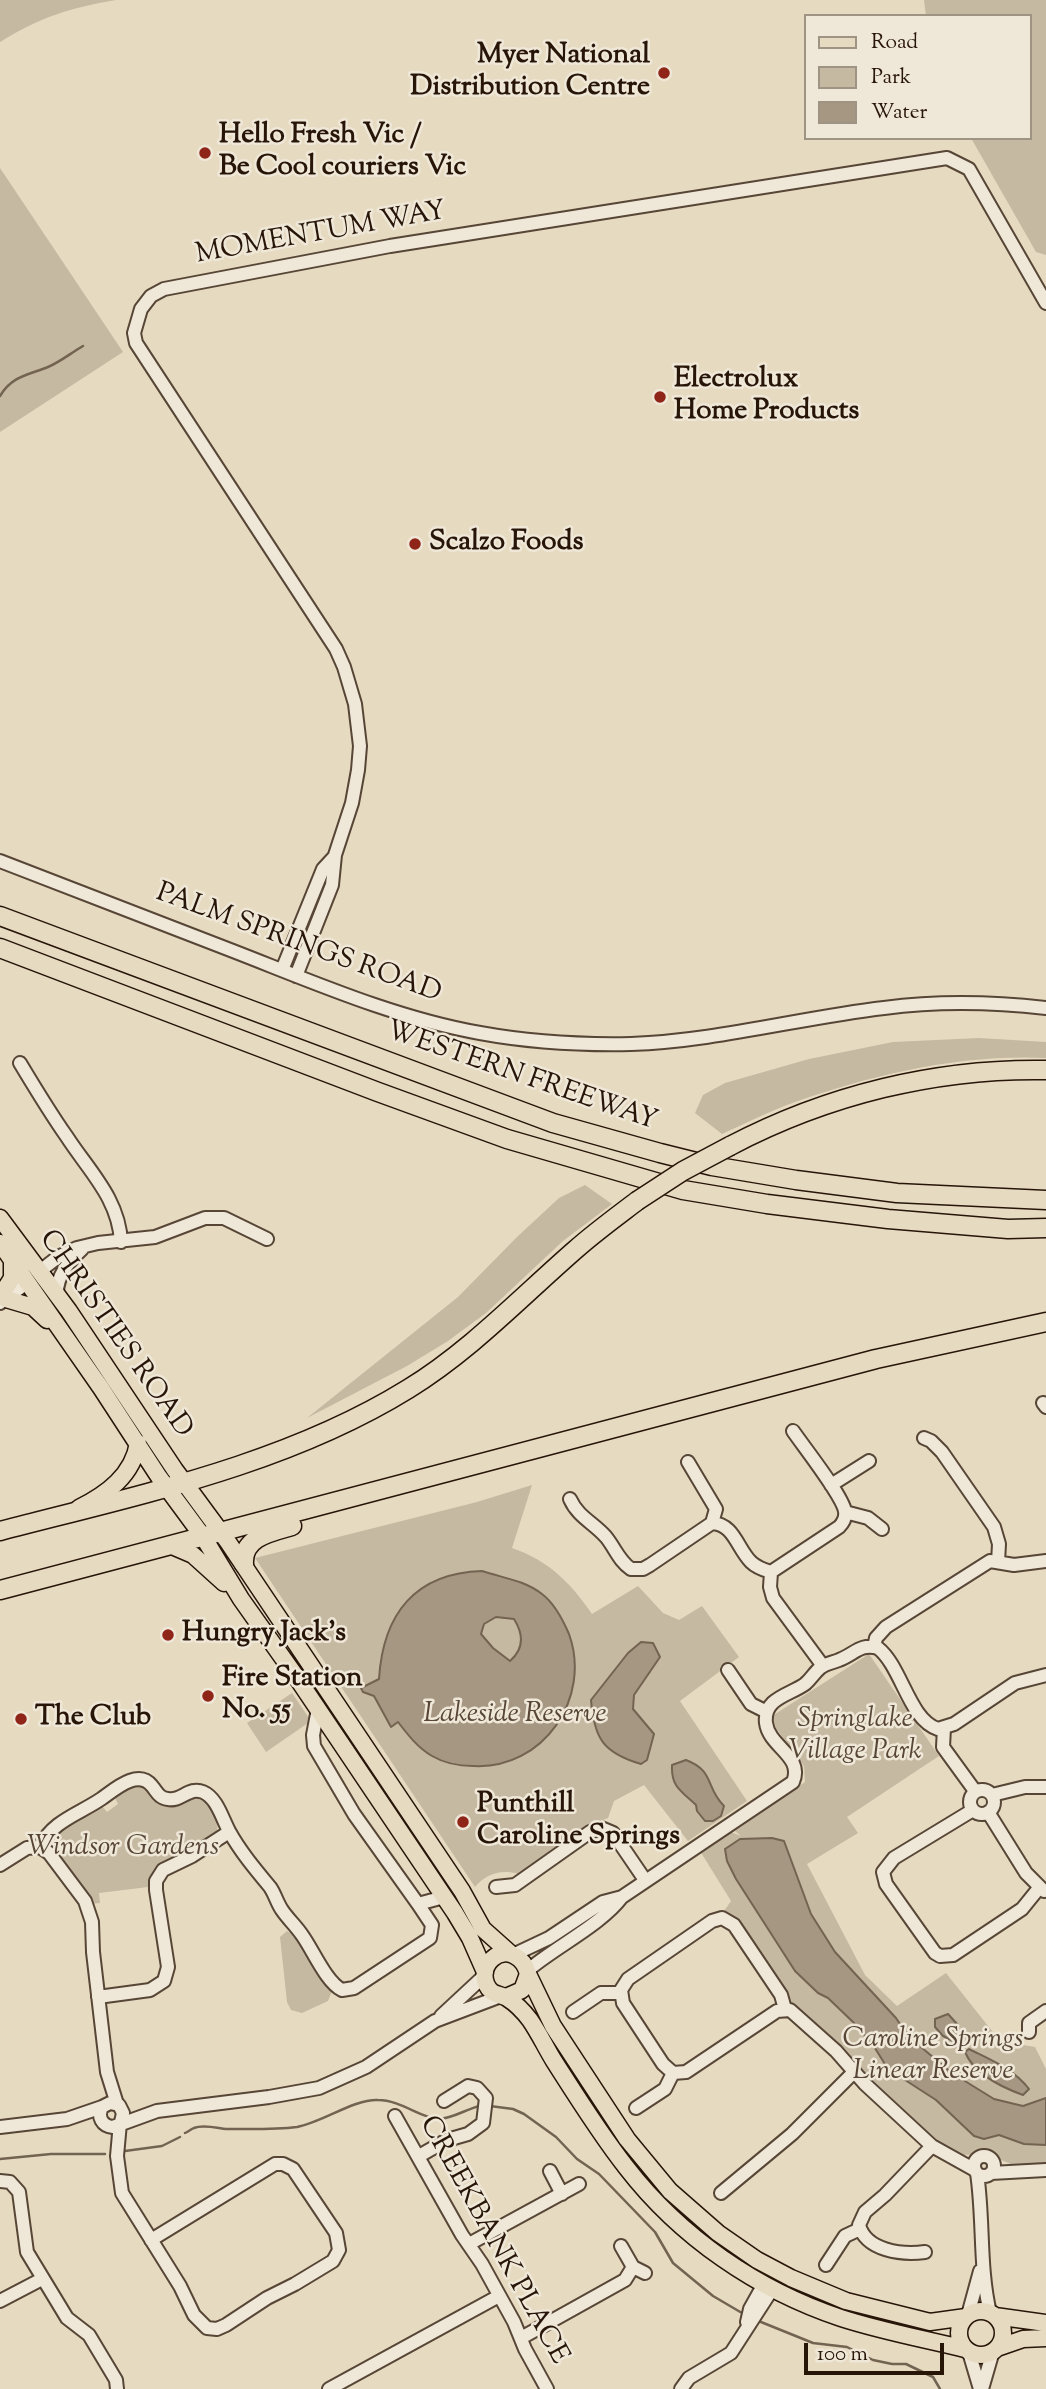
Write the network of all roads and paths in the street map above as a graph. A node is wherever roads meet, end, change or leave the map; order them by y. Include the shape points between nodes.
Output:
1 (1046, 303) edge
2 (335, 855) junction
3 (0, 861) edge
4 (0, 916) edge
5 (0, 948) edge
6 (282, 970) junction
7 (296, 976) junction
8 (1046, 1009) edge
9 (20, 1063) dead end
10 (1046, 1070) edge
11 (1046, 1200) edge
12 (0, 1218) edge
13 (1046, 1228) edge
14 (267, 1239) dead end
15 (121, 1242) junction
16 (0, 1243) edge
17 (85, 1247) junction
18 (12, 1259) junction
19 (34, 1276) junction
20 (57, 1295) junction
21 (2, 1300) edge
22 (1046, 1322) edge
23 (80, 1358) junction
24 (793, 1432) dead end
25 (924, 1438) dead end
26 (138, 1443) junction
27 (869, 1461) dead end
28 (688, 1462) dead end
29 (406, 1483) junction
30 (176, 1485) junction
31 (831, 1485) junction
32 (570, 1499) dead end
33 (845, 1512) junction
34 (64, 1514) junction
35 (712, 1523) junction
36 (882, 1529) dead end
37 (0, 1531) edge
38 (222, 1533) junction
39 (204, 1538) junction
40 (172, 1546) junction
41 (1046, 1561) edge
42 (998, 1562) junction
43 (244, 1564) junction
44 (771, 1572) junction
45 (0, 1590) edge
46 (242, 1599) junction
47 (874, 1647) junction
48 (822, 1666) junction
49 (313, 1668) junction
50 (728, 1670) dead end
51 (1046, 1675) edge
52 (297, 1678) junction
53 (318, 1709) junction
54 (767, 1712) junction
55 (944, 1728) junction
56 (1046, 1787) edge
57 (975, 1791) junction
58 (992, 1795) junction
59 (402, 1802) junction
60 (973, 1810) junction
61 (387, 1812) junction
62 (988, 1812) junction
63 (229, 1832) junction
64 (40, 1847) junction
65 (0, 1865) edge
66 (645, 1880) junction
67 (496, 1887) dead end
68 (1043, 1890) edge
69 (444, 1897) junction
70 (622, 1897) junction
71 (418, 1904) junction
72 (512, 1954) junction
73 (527, 1972) junction
74 (485, 1974) junction
75 (620, 1993) junction
76 (503, 1996) junction
77 (98, 1997) junction
78 (785, 2009) junction
79 (1046, 2011) edge
80 (573, 2012) dead end
81 (435, 2021) junction
82 (1029, 2032) dead end
83 (855, 2072) junction
84 (107, 2073) junction
85 (673, 2073) junction
86 (444, 2101) dead end
87 (118, 2105) junction
88 (103, 2107) junction
89 (636, 2108) dead end
90 (157, 2111) junction
91 (395, 2116) dead end
92 (66, 2119) junction
93 (120, 2123) junction
94 (105, 2124) junction
95 (0, 2127) edge
96 (932, 2146) junction
97 (117, 2156) junction
98 (418, 2156) junction
99 (984, 2168) junction
100 (1046, 2170) edge
101 (550, 2171) dead end
102 (0, 2181) edge
103 (579, 2185) dead end
104 (721, 2193) dead end
105 (562, 2194) junction
106 (860, 2229) junction
107 (151, 2240) junction
108 (469, 2245) junction
109 (621, 2246) dead end
110 (925, 2252) dead end
111 (826, 2265) dead end
112 (633, 2267) junction
113 (981, 2267) junction
114 (775, 2270) junction
115 (645, 2273) dead end
116 (42, 2278) junction
117 (768, 2286) junction
118 (499, 2295) junction
119 (0, 2301) edge
120 (993, 2315) junction
121 (967, 2316) junction
122 (1046, 2323) edge
123 (521, 2338) junction
124 (1046, 2338) edge
125 (995, 2350) junction
126 (967, 2351) junction
127 (117, 2389) edge
128 (329, 2389) edge
129 (547, 2389) edge
130 (681, 2389) edge
131 (981, 2389) edge

1 - 2 street, MOMENTUM WAY via 969,169 947,158 377,248 209,279 151,296 135,322 136,343 336,649 350,682 358,727 358,771
2 - 6 street, MOMENTUM WAY via 323,869
2 - 7 street, MOMENTUM WAY via 332,885
3 - 6 street, PALM SPRINGS ROAD
4 - 11 highway, WESTERN FREEWAY via 553,1123 660,1153 712,1166 897,1193
5 - 13 highway, WESTERN FREEWAY via 507,1139 683,1191 888,1219
6 - 7 street, PALM SPRINGS ROAD
7 - 8 street, PALM SPRINGS ROAD via 402,1013 477,1032 548,1042 674,1041 925,1005 1013,1004
9 - 15 street via 109,1197 117,1212
10 - 30 highway, bridge via 981,1072 883,1087 780,1121 682,1171 637,1201 504,1316 411,1388 301,1443
12 - 19 main road, CHRISTIES ROAD
14 - 15 street via 214,1217 155,1237
15 - 17 street
16 - 18 main road, CHRISTIES ROAD
17 - 19 street via 66,1252
17 - 20 street via 66,1266
18 - 19 main road, CHRISTIES ROAD
18 - 21 main road via 12,1278
19 - 20 main road, CHRISTIES ROAD
19 - 21 street
19 - 23 main road, CHRISTIES ROAD
20 - 30 main road, CHRISTIES ROAD
21 - 23 main road via 38,1310
22 - 29 highway via 876,1359
23 - 26 main road, CHRISTIES ROAD
24 - 31 street
25 - 42 street via 942,1452 993,1527 999,1544
26 - 30 main road, CHRISTIES ROAD
26 - 34 main road via 133,1463 117,1483
27 - 31 street
28 - 35 street via 716,1509
29 - 38 highway
29 - 43 highway via 255,1539 244,1552
30 - 34 highway
30 - 38 main road
30 - 39 main road
31 - 33 street
32 - 35 street via 631,1569 643,1569
33 - 36 street via 868,1518
33 - 44 street via 839,1527
34 - 37 highway
35 - 44 street via 727,1528 753,1564
38 - 39 highway
38 - 43 main road
39 - 40 highway
39 - 46 main road
40 - 45 highway
40 - 46 main road via 193,1555
41 - 42 street
42 - 47 street via 977,1568 895,1620 880,1633
43 - 49 main road
44 - 48 street via 773,1598
46 - 52 main road
47 - 48 street via 863,1646
47 - 55 street via 890,1661 927,1724
48 - 54 street
49 - 52 main road
49 - 59 main road
50 - 54 street via 751,1704
51 - 55 street via 1015,1683
52 - 53 main road
53 - 61 main road
53 - 71 street via 313,1735 316,1751 373,1844
54 - 66 street via 769,1732 795,1765 793,1782
55 - 57 street via 943,1746
56 - 58 street
57 - 58 street
57 - 60 street via 969,1802
58 - 62 street via 993,1807
59 - 61 main road
59 - 72 main road via 483,1929
60 - 62 street
60 - 68 street via 894,1858 883,1872 935,1953 953,1955
61 - 69 main road
62 - 68 street via 1026,1873
63 - 64 street via 216,1805 203,1792 167,1799 148,1781 138,1779 61,1823
63 - 71 street via 342,1990 354,1988 430,1938 432,1925
63 - 77 street via 163,1870 157,1878 168,1967 164,1981 149,1990
64 - 65 street via 27,1848
64 - 77 street via 85,1901 92,1922
66 - 67 street via 613,1832 601,1828 515,1885
66 - 70 street
69 - 71 street
69 - 74 main road via 470,1938
70 - 72 street via 603,1902 549,1938
70 - 73 street
72 - 73 main road
72 - 74 main road via 494,1957
73 - 76 main road via 522,1990
73 - 114 main road via 560,2038 656,2176 718,2234
74 - 76 main road via 489,1989
74 - 81 street
75 - 78 street via 628,1979 722,1918 736,1927
75 - 80 street via 601,1993
75 - 85 street
76 - 81 street
76 - 117 main road via 530,2020 555,2064 645,2190 699,2241
77 - 84 street
78 - 83 street via 794,2012
78 - 85 street via 687,2072
79 - 82 street via 1029,2023
81 - 90 street via 366,2067 319,2088
83 - 96 street
83 - 104 street via 792,2134
84 - 87 street
84 - 88 street
85 - 89 street via 665,2089
86 - 98 street via 468,2086 477,2088 486,2098 484,2119 476,2129
87 - 88 street
87 - 90 street
87 - 93 street via 123,2113
88 - 92 street
88 - 94 street via 100,2116
90 - 93 street
91 - 98 street, CREEKBANK PLACE
92 - 94 street
92 - 95 street
93 - 94 street via 113,2127
93 - 97 street
94 - 97 street
96 - 99 street
96 - 106 street via 865,2212
97 - 107 street via 122,2193
98 - 108 street, CREEKBANK PLACE
99 - 100 street
99 - 113 street
101 - 105 street
102 - 116 street via 10,2182 19,2192 25,2246
103 - 105 street
105 - 108 street
106 - 110 street via 878,2247
106 - 111 street via 845,2236
107 - 107 street via 198,2319 213,2329 331,2262 340,2245 293,2169 283,2164 275,2164
108 - 118 street, CREEKBANK PLACE
109 - 112 street
112 - 115 street
112 - 123 street via 625,2280
113 - 120 street
113 - 121 street
114 - 117 main road
114 - 121 main road via 818,2291 909,2318 930,2322
116 - 119 street
116 - 127 street via 68,2319 89,2335
117 - 126 main road via 841,2318
117 - 130 street via 750,2309 731,2353 689,2378
118 - 123 street, CREEKBANK PLACE
118 - 128 street
120 - 121 main road via 979,2311
120 - 122 main road
120 - 125 main road via 1003,2332
121 - 126 main road via 958,2333
123 - 129 street, CREEKBANK PLACE
124 - 125 main road via 1023,2339
125 - 126 main road via 981,2355
125 - 131 street
126 - 131 street

